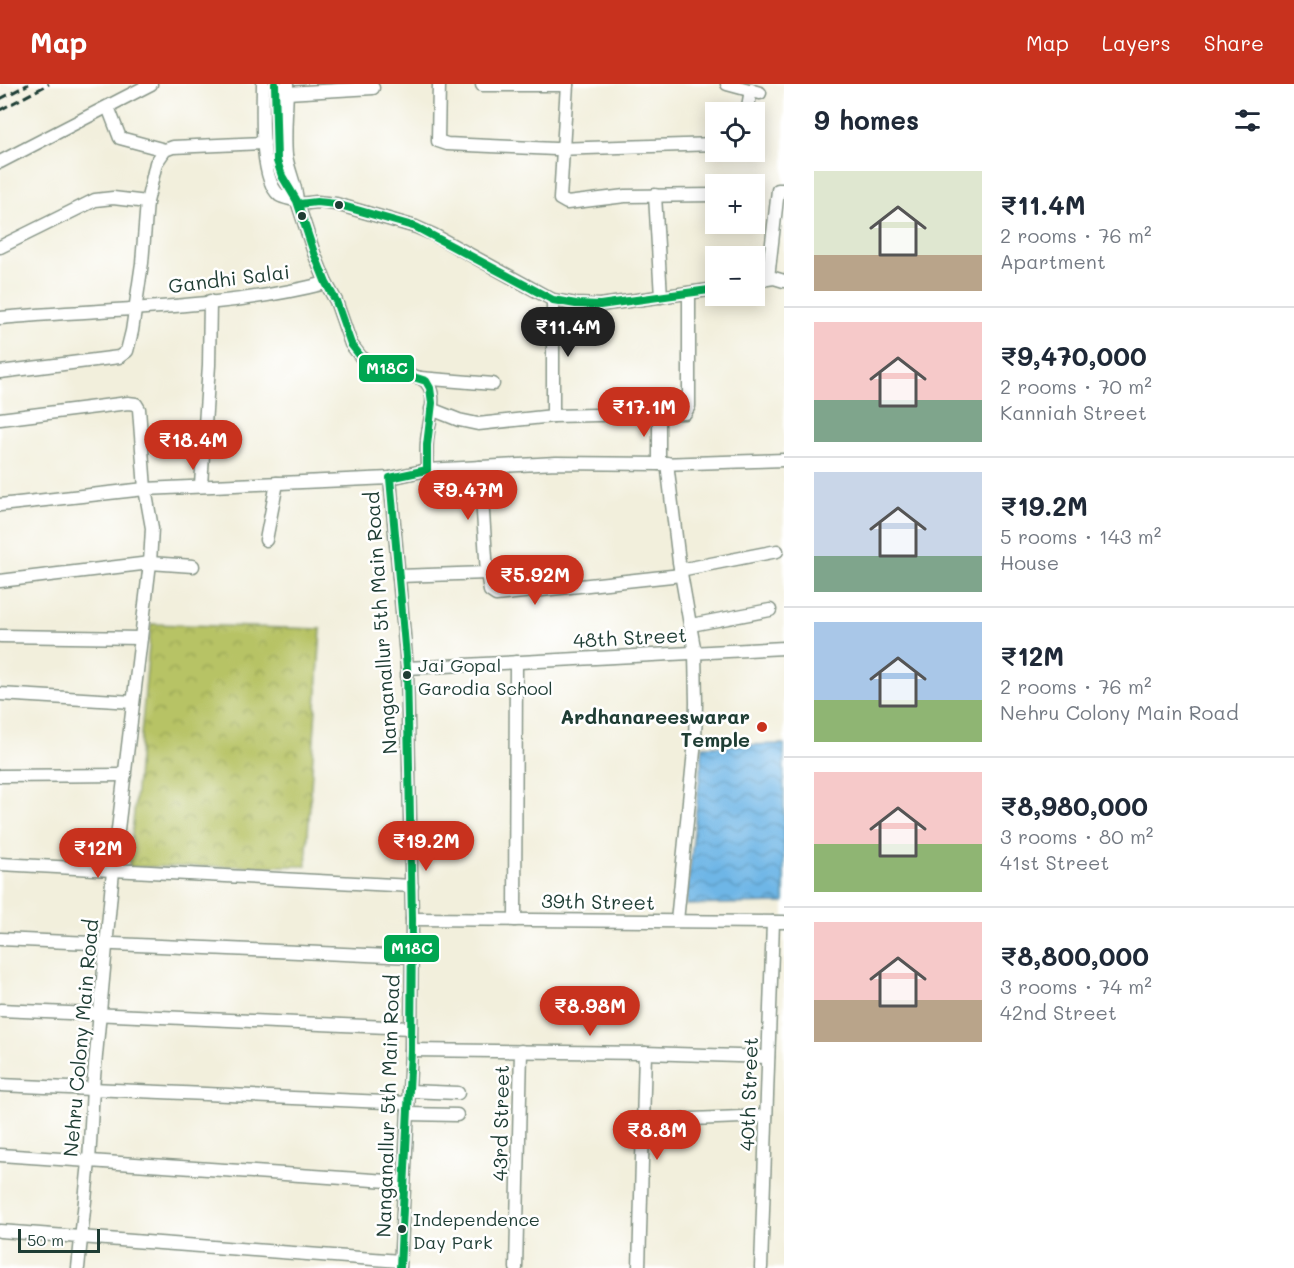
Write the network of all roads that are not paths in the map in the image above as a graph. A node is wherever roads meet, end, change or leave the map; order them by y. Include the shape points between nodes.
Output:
1 (151, 84) edge
2 (263, 84) edge
3 (275, 84) edge
4 (439, 84) edge
5 (727, 84) edge
6 (482, 85) edge
7 (567, 85) edge
8 (374, 88) dead end
9 (287, 89) edge
10 (752, 102) edge
11 (108, 107) junction
12 (264, 143) junction
13 (705, 144) edge
14 (563, 147) junction
15 (165, 150) junction
16 (0, 162) edge
17 (784, 190) edge
18 (656, 195) junction
19 (705, 195) edge
20 (147, 202) junction
21 (298, 203) junction
22 (0, 247) edge
23 (768, 278) junction
24 (765, 279) edge
25 (784, 281) edge
26 (326, 283) junction
27 (705, 291) edge
28 (689, 293) junction
29 (661, 297) junction
30 (553, 300) junction
31 (210, 302) junction
32 (136, 308) junction
33 (0, 318) edge
34 (0, 372) edge
35 (423, 379) junction
36 (493, 384) dead end
37 (431, 409) junction
38 (659, 413) junction
39 (553, 416) junction
40 (0, 419) edge
41 (784, 460) edge
42 (663, 463) junction
43 (480, 467) junction
44 (427, 470) junction
45 (390, 478) junction
46 (277, 483) junction
47 (201, 485) junction
48 (146, 489) junction
49 (0, 505) edge
50 (266, 540) dead end
51 (777, 551) dead end
52 (150, 564) junction
53 (193, 566) dead end
54 (681, 572) junction
55 (487, 573) junction
56 (399, 576) junction
57 (0, 580) edge
58 (770, 610) dead end
59 (692, 625) junction
60 (0, 636) edge
61 (141, 638) junction
62 (784, 648) edge
63 (695, 653) junction
64 (516, 662) junction
65 (407, 668) junction
66 (0, 694) edge
67 (134, 702) junction
68 (125, 775) junction
69 (0, 776) edge
70 (0, 864) edge
71 (113, 871) junction
72 (412, 886) junction
73 (412, 919) junction
74 (515, 920) junction
75 (677, 921) junction
76 (779, 922) edge
77 (0, 939) edge
78 (108, 943) junction
79 (412, 957) junction
80 (0, 1010) edge
81 (101, 1014) junction
82 (410, 1028) junction
83 (411, 1050) junction
84 (521, 1052) junction
85 (645, 1053) junction
86 (768, 1057) junction
87 (0, 1084) edge
88 (93, 1088) junction
89 (458, 1093) dead end
90 (412, 1103) junction
91 (457, 1115) dead end
92 (766, 1116) junction
93 (643, 1121) junction
94 (0, 1155) edge
95 (89, 1162) junction
96 (403, 1182) junction
97 (0, 1230) edge
98 (80, 1236) junction
99 (400, 1264) edge
100 (78, 1268) edge
101 (516, 1268) edge
102 (639, 1268) edge
103 (761, 1268) edge

1 - 11 street
2 - 12 street
3 - 21 street via 277,160
4 - 14 street via 438,141 514,148
5 - 10 street via 756,92
6 - 7 street
7 - 14 street
8 - 9 street
9 - 21 street via 286,154
11 - 15 street via 120,138
11 - 16 street
12 - 15 street
12 - 21 street via 275,190
13 - 14 street
14 - 18 street via 560,200 567,203
15 - 20 street via 156,163
17 - 23 street via 778,189
18 - 19 street
18 - 29 street
20 - 22 street via 95,200
20 - 32 street
21 - 26 street
21 - 30 street via 336,204 416,227
23 - 24 street
23 - 25 street
26 - 31 street, Gandhi Salai via 291,292
26 - 35 street via 351,345 361,357 379,367
27 - 28 street
28 - 29 street
28 - 38 street via 689,406 682,413
29 - 30 street via 600,305
30 - 39 street
31 - 32 street, Gandhi Salai
31 - 47 street
32 - 33 street, Gandhi Salai
32 - 34 street via 130,344 119,357
35 - 36 street
35 - 37 street via 431,388
37 - 39 street via 473,424
37 - 44 street
38 - 39 street
38 - 42 street
40 - 48 street, Nehru Colony Main Road via 134,403 139,409
41 - 42 street
42 - 43 street
42 - 54 street
43 - 44 street
43 - 55 street
44 - 45 street
45 - 46 street
45 - 56 street, Nanganallur 5th Main Road
46 - 47 street
46 - 50 street
47 - 48 street
48 - 49 street
48 - 52 street, Nehru Colony Main Road via 152,528
51 - 54 street
52 - 53 street
52 - 57 street
52 - 61 street, Nehru Colony Main Road
54 - 55 street via 496,595 490,591
54 - 59 street
55 - 56 street
56 - 65 street, Nanganallur 5th Main Road
58 - 59 street
59 - 63 street
60 - 61 street
61 - 67 street, Nehru Colony Main Road
62 - 63 street, 48th Street
63 - 64 street, 48th Street
63 - 75 street via 695,741
64 - 65 street, 48th Street
64 - 74 street
65 - 72 street, Nanganallur 5th Main Road
66 - 67 street
67 - 68 street, Nehru Colony Main Road
68 - 69 street
68 - 71 street, Nehru Colony Main Road
70 - 71 street
71 - 72 street
71 - 78 street, Nehru Colony Main Road
72 - 73 street, Nanganallur 5th Main Road
73 - 74 street, 39th Street
73 - 79 street, Nanganallur 5th Main Road
74 - 75 street, 39th Street
75 - 76 street, 39th Street
76 - 86 street, 40th Street
77 - 78 street
78 - 79 street
78 - 81 street, Nehru Colony Main Road
79 - 82 street, Nanganallur 5th Main Road
80 - 81 street
81 - 82 street
81 - 88 street, Nehru Colony Main Road
82 - 83 street, Nanganallur 5th Main Road
83 - 84 street
83 - 90 street, Nanganallur 5th Main Road
84 - 85 street
84 - 101 street, 43rd Street
85 - 86 street
85 - 93 street
86 - 92 street, 40th Street
87 - 88 street
88 - 90 street
88 - 95 street, Nehru Colony Main Road
89 - 90 street
90 - 91 street
90 - 96 street, Nanganallur 5th Main Road
92 - 93 street
92 - 103 street, 40th Street
93 - 102 street
94 - 95 street
95 - 96 street
95 - 98 street, Nehru Colony Main Road
96 - 99 street, Nanganallur 5th Main Road
97 - 98 street
98 - 99 street
98 - 100 street, Nehru Colony Main Road

